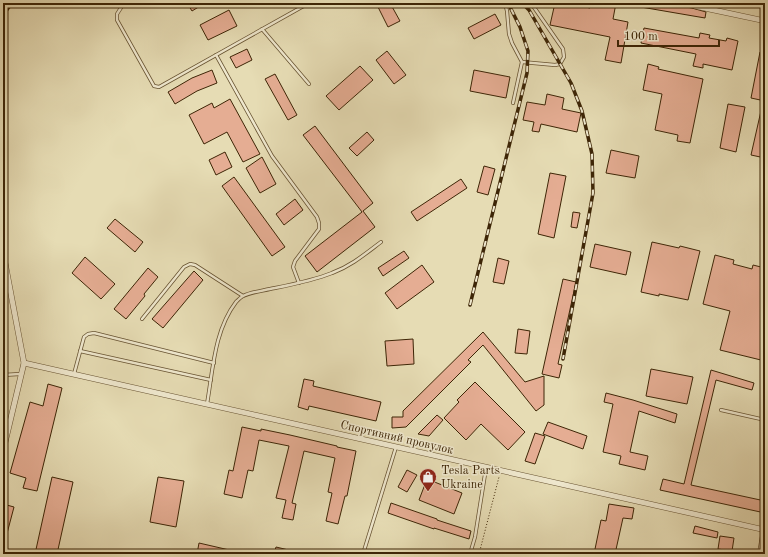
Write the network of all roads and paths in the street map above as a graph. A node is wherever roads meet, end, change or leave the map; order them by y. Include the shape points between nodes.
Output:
1 (124, 3) edge
2 (309, 3) edge
3 (505, 3) edge
4 (531, 3) edge
5 (695, 6) dead end
6 (765, 21) edge
7 (262, 29) junction
8 (216, 55) junction
9 (522, 62) junction
10 (309, 84) dead end
11 (513, 103) dead end
12 (381, 242) dead end
13 (3, 252) edge
14 (298, 283) junction
15 (243, 296) junction
16 (142, 319) dead end
17 (80, 352) junction
18 (24, 363) junction
19 (214, 363) junction
20 (21, 374) junction
21 (74, 374) junction
22 (3, 375) edge
23 (211, 380) junction
24 (207, 404) junction
25 (721, 410) dead end
26 (765, 420) edge
27 (396, 447) junction
28 (3, 451) edge
29 (486, 468) junction
30 (501, 471) junction
31 (764, 530) edge
32 (363, 554) edge
33 (470, 554) edge
34 (479, 554) edge
35 (759, 554) edge

1 - 8 lane via 117,14 117,20 154,86 159,87
2 - 7 lane
3 - 9 lane via 509,34
4 - 9 lane via 563,49 564,57 560,64 555,65
5 - 6 street
7 - 8 lane
7 - 10 lane
8 - 14 lane via 272,156 317,217 319,228 293,267
9 - 11 lane
12 - 14 lane via 346,268
13 - 18 street
14 - 15 lane
15 - 16 lane via 190,264 184,267
15 - 19 lane via 223,325
17 - 19 lane via 84,337 94,333
17 - 21 lane
17 - 23 lane
18 - 20 street
18 - 21 street, Спортивний провулок
19 - 23 lane
20 - 22 lane
20 - 28 street
21 - 24 street, Спортивний провулок
23 - 24 lane
24 - 27 street, Спортивний провулок
25 - 26 lane
27 - 29 street, Спортивний провулок
27 - 32 lane
29 - 30 street, Спортивний провулок
29 - 33 lane
30 - 31 street, Спортивний провулок
30 - 34 path
31 - 35 lane

